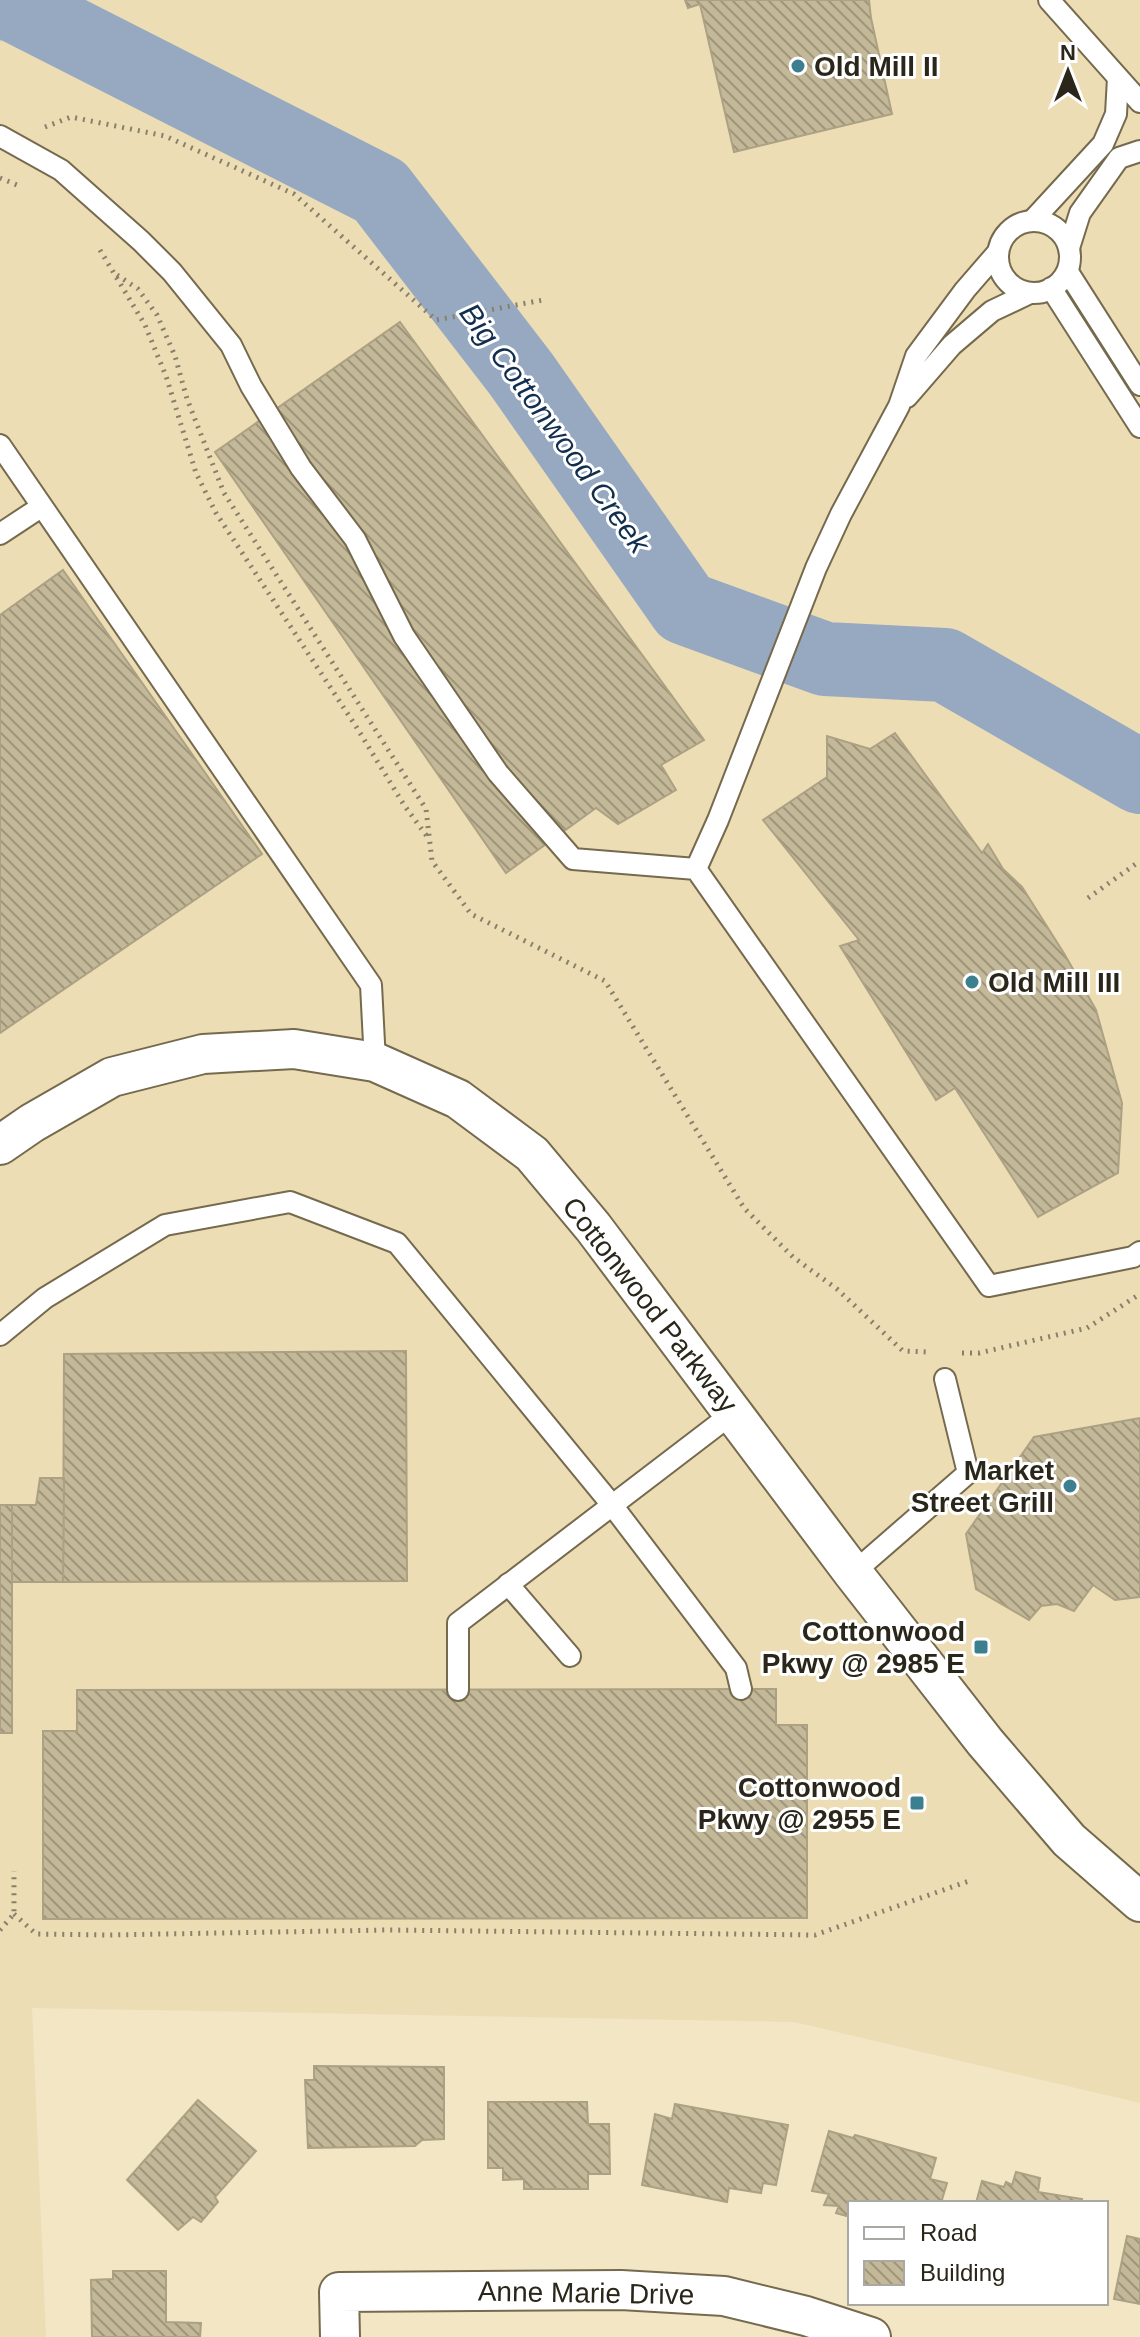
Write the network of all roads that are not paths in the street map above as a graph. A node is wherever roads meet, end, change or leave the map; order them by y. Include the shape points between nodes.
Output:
1 (1049, 0) edge
2 (1118, 78) junction
3 (1140, 102) edge
4 (4, 138) edge
5 (1140, 151) edge
6 (1032, 221) junction
7 (1069, 248) junction
8 (998, 252) junction
9 (1068, 272) junction
10 (1051, 288) junction
11 (1030, 293) junction
12 (1140, 385) edge
13 (899, 406) junction
14 (1140, 427) edge
15 (0, 445) edge
16 (41, 507) junction
17 (0, 534) edge
18 (696, 869) junction
19 (375, 1062) junction
20 (0, 1145) edge
21 (1140, 1252) edge
22 (0, 1335) edge
23 (945, 1379) dead end
24 (733, 1413) junction
25 (612, 1505) junction
26 (853, 1573) junction
27 (508, 1584) junction
28 (570, 1656) dead end
29 (741, 1689) dead end
30 (458, 1690) dead end
31 (1140, 1902) edge
32 (340, 2337) edge
33 (871, 2337) edge

1 - 2 lane
2 - 3 lane
2 - 6 lane via 1116,114 1103,144
4 - 18 lane via 61,170 141,241 231,345 301,468 355,539 404,636 498,773 573,859
5 - 7 lane via 1119,158 1080,213
6 - 7 lane via 1056,228
6 - 8 lane via 1009,230
7 - 9 lane
8 - 11 lane via 1009,283
8 - 13 lane via 916,356
9 - 10 lane
9 - 12 lane
10 - 11 lane
10 - 14 lane
11 - 13 lane via 992,311 952,345
13 - 18 lane via 816,568
15 - 16 lane
16 - 17 lane
16 - 19 lane via 371,985
18 - 21 lane via 989,1286
19 - 20 street, Cottonwood Parkway via 294,1049 203,1054 112,1077
19 - 24 street, Cottonwood Parkway via 458,1099 532,1154
22 - 25 lane via 45,1298 165,1225 290,1202 397,1243
23 - 26 lane via 968,1473
24 - 25 lane
24 - 26 street, Cottonwood Parkway
25 - 27 lane
25 - 29 lane via 736,1668
26 - 31 street, Cottonwood Parkway via 1069,1840
27 - 28 lane
27 - 30 lane via 458,1623
32 - 33 street, Anne Marie Drive via 339,2292 606,2290 724,2296

